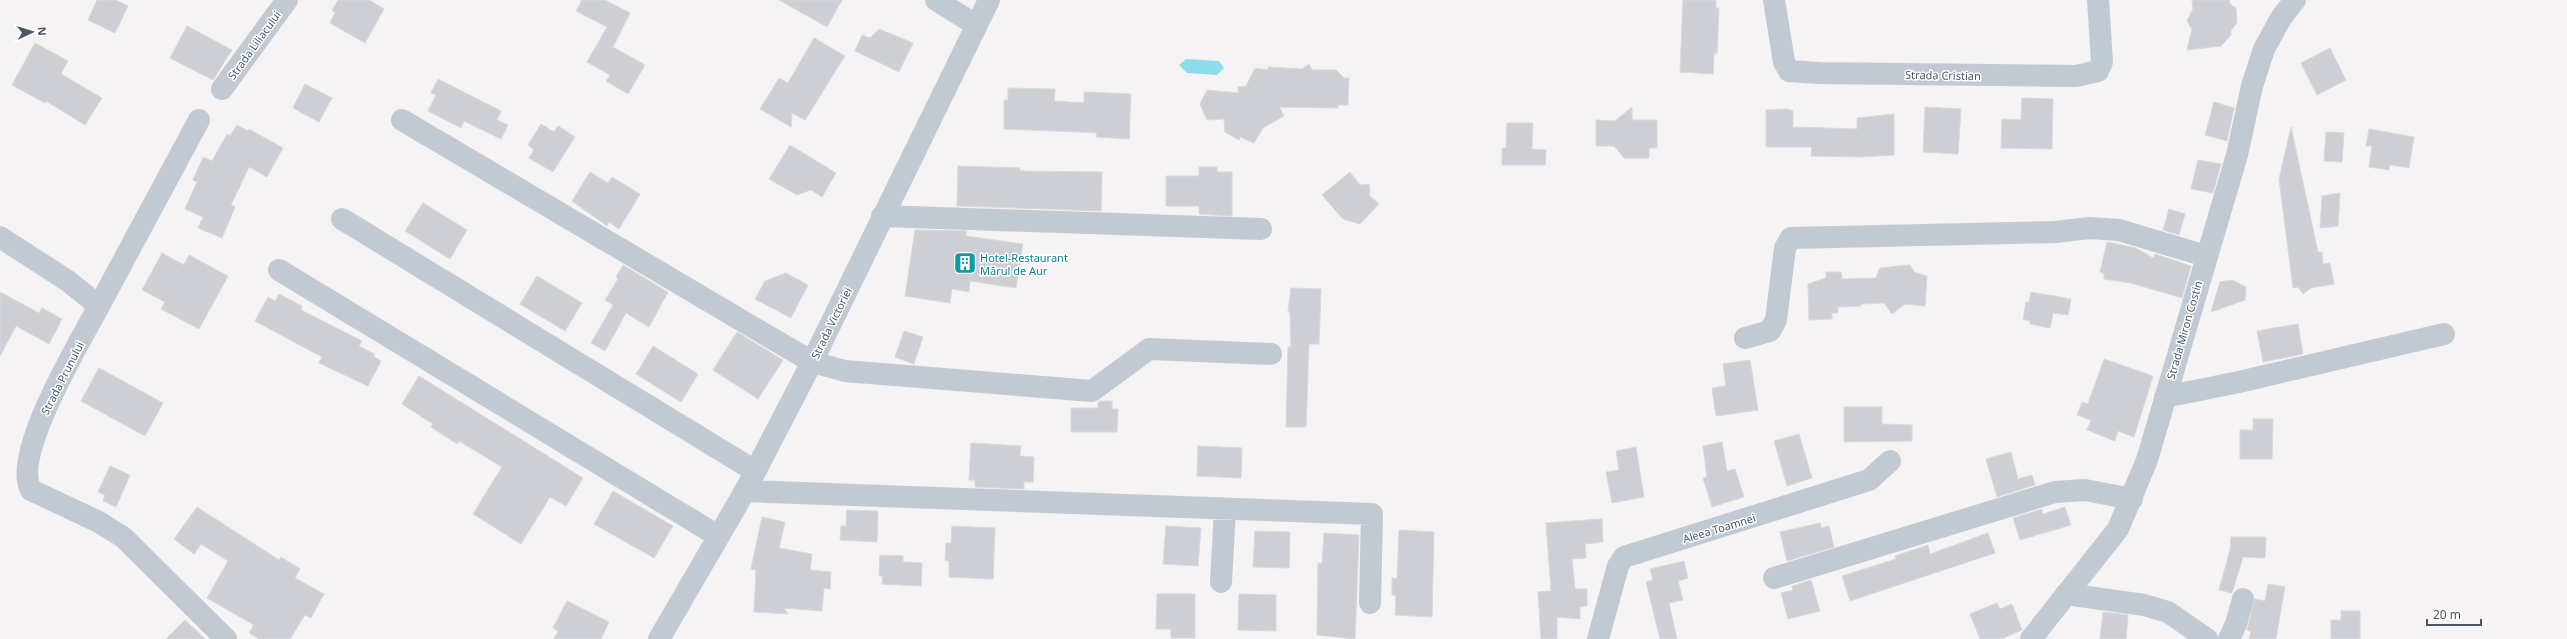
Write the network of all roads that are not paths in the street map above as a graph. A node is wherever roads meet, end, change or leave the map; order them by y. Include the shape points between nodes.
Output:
1 (287, 0) edge
2 (936, 0) edge
3 (989, 0) edge
4 (1774, 0) edge
5 (2098, 0) edge
6 (2295, 0) edge
7 (976, 25) junction
8 (222, 89) dead end
9 (199, 120) dead end
10 (402, 120) dead end
11 (882, 216) junction
12 (342, 219) dead end
13 (1261, 229) dead end
14 (0, 237) edge
15 (2206, 256) junction
16 (279, 270) dead end
17 (99, 306) junction
18 (2444, 334) dead end
19 (1745, 338) dead end
20 (1271, 354) dead end
21 (812, 362) junction
22 (2165, 397) junction
23 (1890, 462) dead end
24 (756, 471) junction
25 (745, 490) junction
26 (2132, 499) junction
27 (1225, 509) junction
28 (718, 536) junction
29 (1774, 578) dead end
30 (1221, 582) dead end
31 (2066, 594) junction
32 (2242, 599) dead end
33 (1370, 603) dead end
34 (226, 639) edge
35 (659, 639) edge
36 (1598, 639) edge
37 (2031, 639) edge
38 (2207, 639) edge
39 (2229, 639) edge

1 - 8 street, Strada Liliacului
2 - 7 street
3 - 7 street, Strada Victoriei
4 - 5 street, Strada Cristian via 1784,62 1790,71 2068,76 2098,71 2102,62
6 - 15 street, Strada Miron Costin via 2281,18 2264,49 2252,86 2237,155
7 - 11 street, Strada Victoriei
9 - 17 street, Strada Prunului
10 - 21 street
11 - 13 street
11 - 21 street, Strada Victoriei
12 - 24 street
14 - 17 street via 68,281
15 - 19 street via 2119,230 2090,228 2055,232 1791,238 1785,248 1776,320 1770,331
15 - 22 street, Strada Miron Costin
16 - 28 street
17 - 34 street, Strada Prunului via 45,409 28,465 27,482 31,490 41,496 99,522 123,538
18 - 22 street
20 - 21 street via 1149,349 1092,391 845,371
21 - 24 street, Strada Victoriei
22 - 26 street, Strada Miron Costin via 2147,460
23 - 36 street, Aleea Toamnei via 1869,480 1624,557 1618,566
24 - 25 street, Strada Victoriei
25 - 27 street
25 - 28 street, Strada Victoriei
26 - 29 street via 2085,490 2054,492
26 - 31 street, Strada Miron Costin via 2118,529
27 - 30 street
27 - 33 street via 1372,514
28 - 35 street, Strada Victoriei
31 - 37 street, Strada Miron Costin
31 - 38 street via 2144,605 2168,612
32 - 39 street via 2236,624

